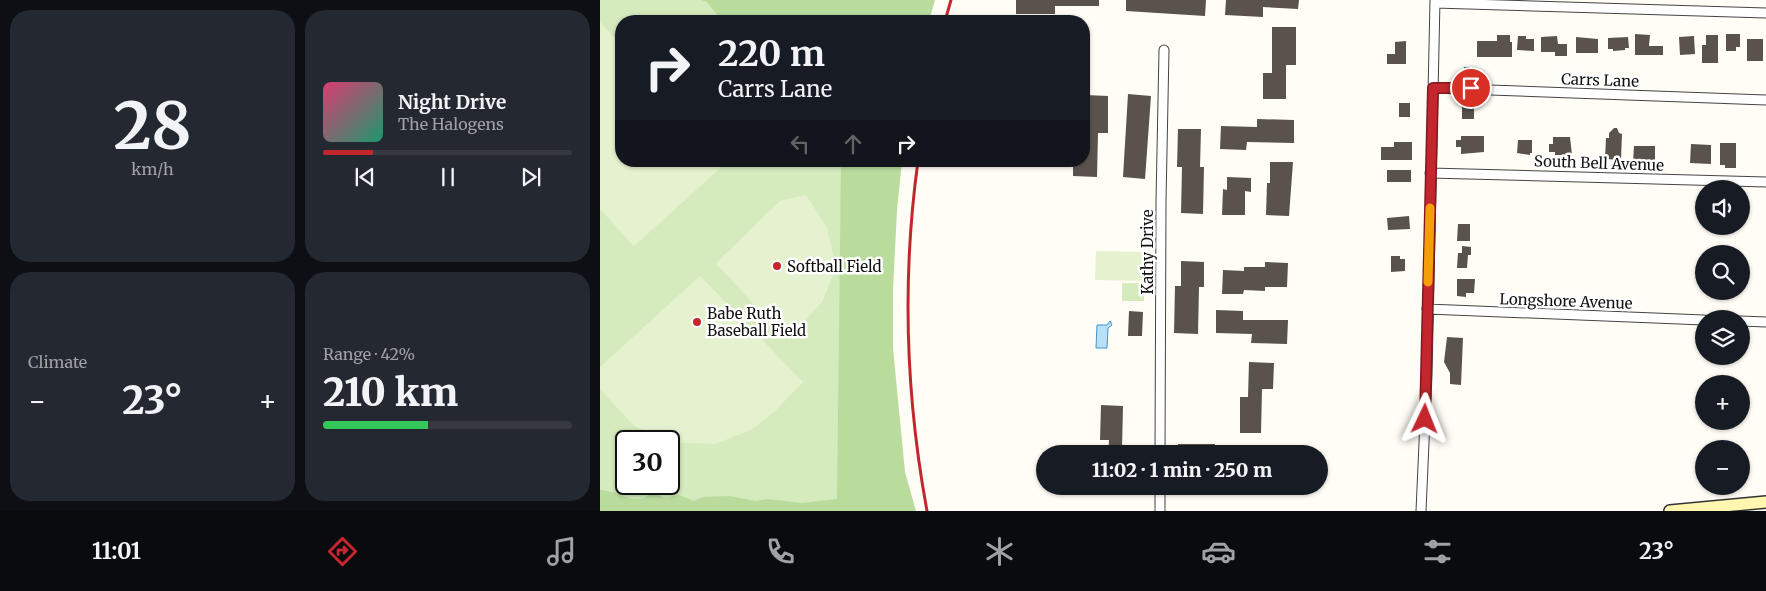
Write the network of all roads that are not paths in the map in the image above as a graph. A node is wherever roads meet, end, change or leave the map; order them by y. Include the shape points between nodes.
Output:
1 (1435, 2) edge
2 (1766, 13) edge
3 (1164, 50) dead end
4 (1433, 88) junction
5 (1766, 100) edge
6 (1430, 173) junction
7 (1766, 182) edge
8 (1427, 309) junction
9 (1695, 320) edge
10 (1750, 321) edge
11 (1766, 322) edge
12 (1160, 445) edge
13 (1160, 495) edge
14 (1766, 502) edge
15 (1160, 511) edge
16 (1421, 511) edge
17 (1670, 511) edge

1 - 2 street
1 - 4 street
3 - 12 street, Kathy Drive
4 - 5 street, Carrs Lane
4 - 6 street
6 - 7 street, South Bell Avenue
6 - 8 street
8 - 9 street, Longshore Avenue
8 - 16 street
10 - 11 street
13 - 15 street
14 - 17 main road

